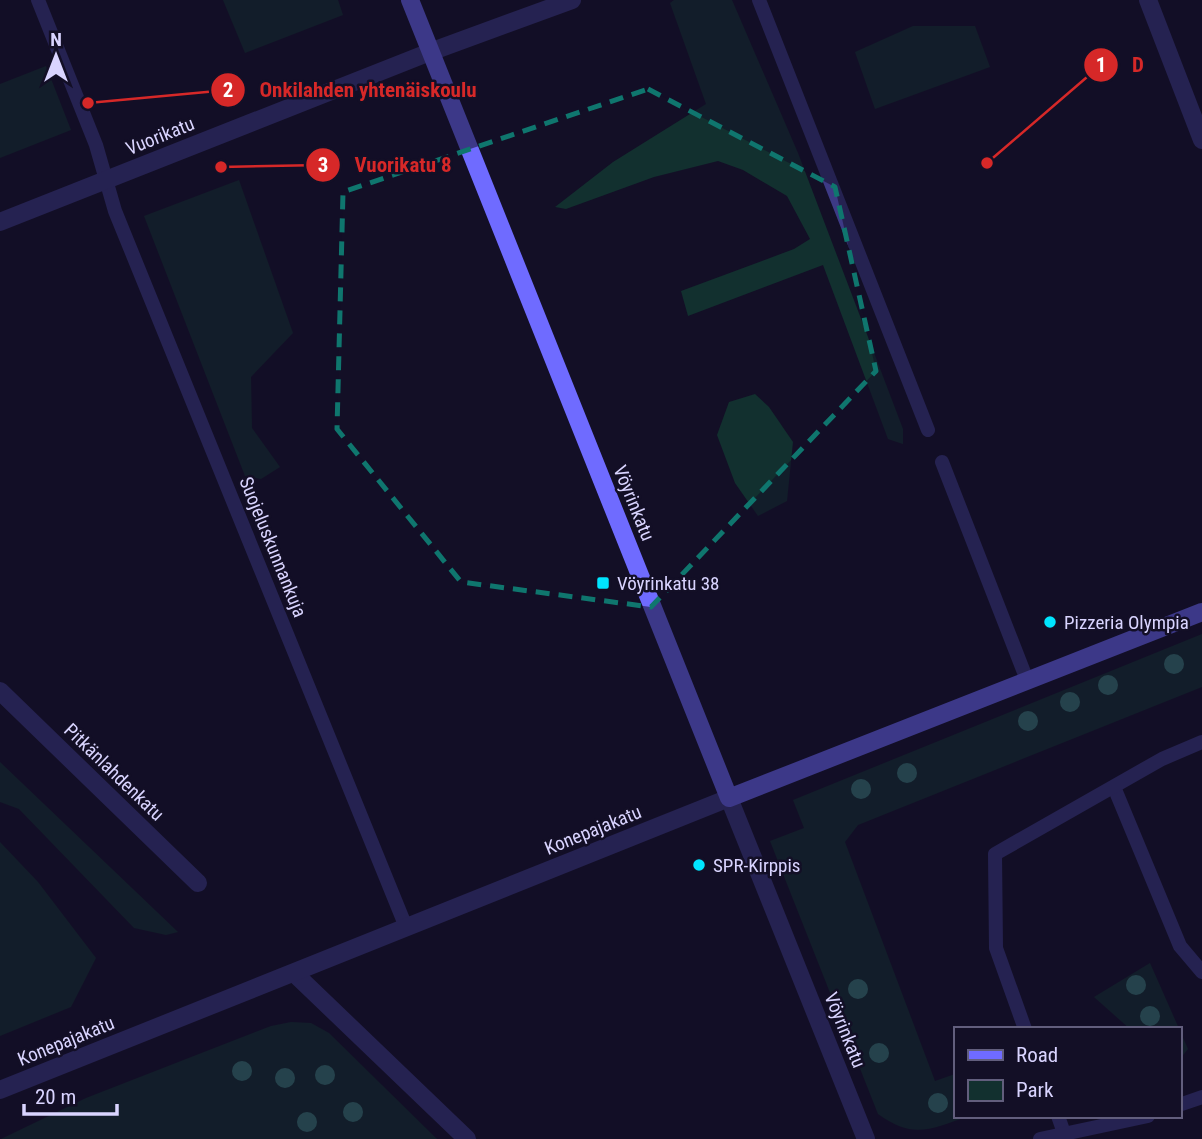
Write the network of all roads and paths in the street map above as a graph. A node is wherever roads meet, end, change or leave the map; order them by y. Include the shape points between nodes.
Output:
1 (38, 0) edge
2 (410, 0) edge
3 (572, 0) edge
4 (759, 0) edge
5 (1148, 0) edge
6 (430, 52) junction
7 (1202, 140) edge
8 (106, 180) junction
9 (0, 222) edge
10 (928, 430) dead end
11 (942, 462) dead end
12 (1202, 612) edge
13 (1027, 680) junction
14 (0, 691) edge
15 (1202, 742) edge
16 (1114, 787) junction
17 (729, 798) junction
18 (198, 883) dead end
19 (406, 927) junction
20 (1202, 972) edge
21 (294, 973) junction
22 (1024, 1027) edge
23 (0, 1090) edge
24 (1202, 1097) edge
25 (1181, 1104) edge
26 (1059, 1118) edge
27 (1138, 1118) edge
28 (1064, 1133) junction
29 (467, 1139) edge
30 (866, 1139) edge
31 (1040, 1139) edge

1 - 8 lane, Suojeluskunnankuja
2 - 6 main road, Vöyrinkatu
3 - 6 street, Vuorikatu
4 - 10 lane
5 - 7 street
6 - 8 street, Vuorikatu
6 - 17 main road, Vöyrinkatu
8 - 9 street, Vuorikatu
8 - 19 lane, Suojeluskunnankuja
11 - 13 lane
12 - 13 main road, Konepajakatu
13 - 17 main road, Konepajakatu
14 - 18 street, Pitkänlahdenkatu
15 - 16 lane
16 - 20 lane via 1180,946
16 - 22 lane via 995,854 996,948
17 - 19 street, Konepajakatu
17 - 30 street, Vöyrinkatu
19 - 21 street, Konepajakatu
21 - 23 street, Konepajakatu
21 - 29 street
24 - 25 lane
26 - 28 lane
27 - 28 lane
28 - 31 lane

